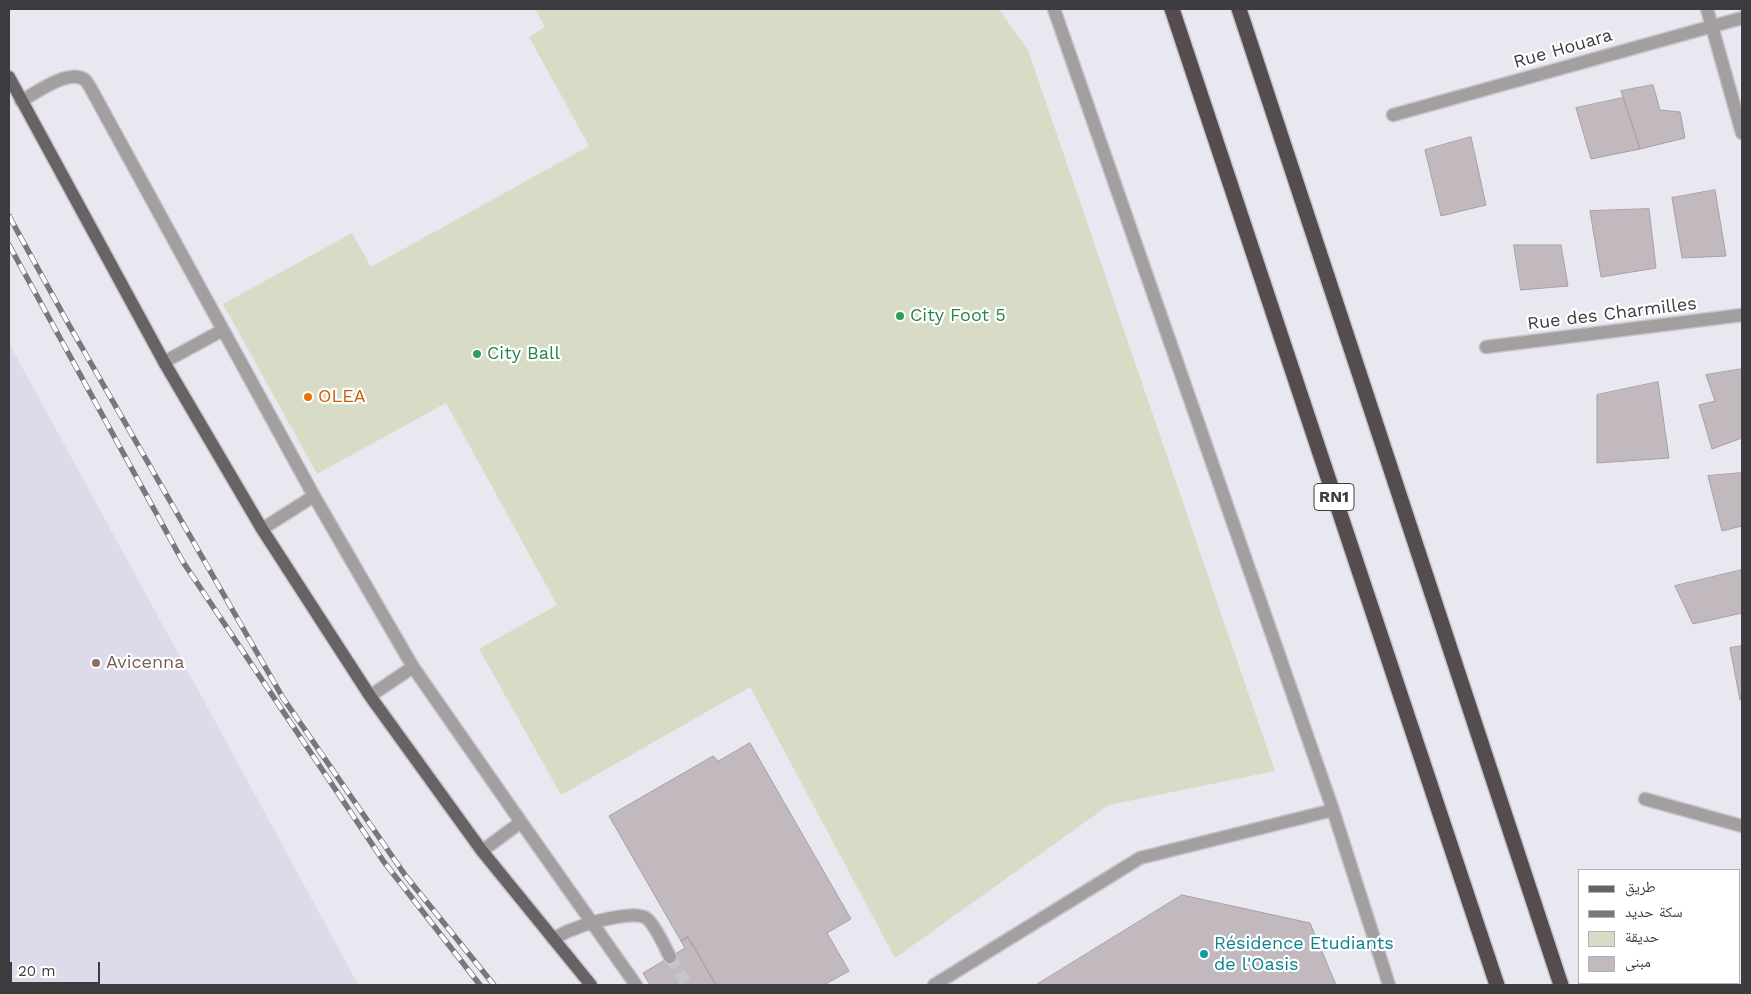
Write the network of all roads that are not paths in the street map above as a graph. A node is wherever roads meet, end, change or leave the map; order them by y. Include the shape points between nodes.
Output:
1 (1054, 9) edge
2 (1172, 9) edge
3 (1239, 9) edge
4 (1707, 9) edge
5 (1742, 18) edge
6 (1712, 26) junction
7 (9, 77) edge
8 (21, 101) junction
9 (1394, 115) dead end
10 (1742, 133) edge
11 (1742, 316) edge
12 (223, 330) junction
13 (1486, 347) dead end
14 (164, 362) junction
15 (314, 496) junction
16 (262, 529) junction
17 (413, 668) junction
18 (370, 696) junction
19 (1645, 798) dead end
20 (1333, 810) junction
21 (521, 822) junction
22 (1742, 826) edge
23 (482, 851) junction
24 (592, 923) junction
25 (553, 939) junction
26 (670, 957) tunnel mouth
27 (591, 985) edge
28 (636, 985) edge
29 (934, 985) edge
30 (1389, 985) edge
31 (1496, 985) edge
32 (1561, 985) edge

1 - 20 street
2 - 31 highway, RN1
3 - 32 highway
4 - 6 street
5 - 6 street, Rue Houara
6 - 9 street, Rue Houara
6 - 10 street
7 - 8 main road
8 - 12 street via 66,76 85,80
8 - 14 main road
11 - 13 street, Rue des Charmilles
12 - 14 street
12 - 15 street
14 - 16 main road
15 - 16 street
15 - 17 street
16 - 18 main road
17 - 18 street
17 - 21 street
18 - 23 main road
19 - 22 street
20 - 29 street via 1140,858
20 - 30 street
21 - 23 street
21 - 24 street
23 - 25 main road
24 - 25 street
24 - 26 street via 635,915 645,917
24 - 28 street
25 - 27 main road

